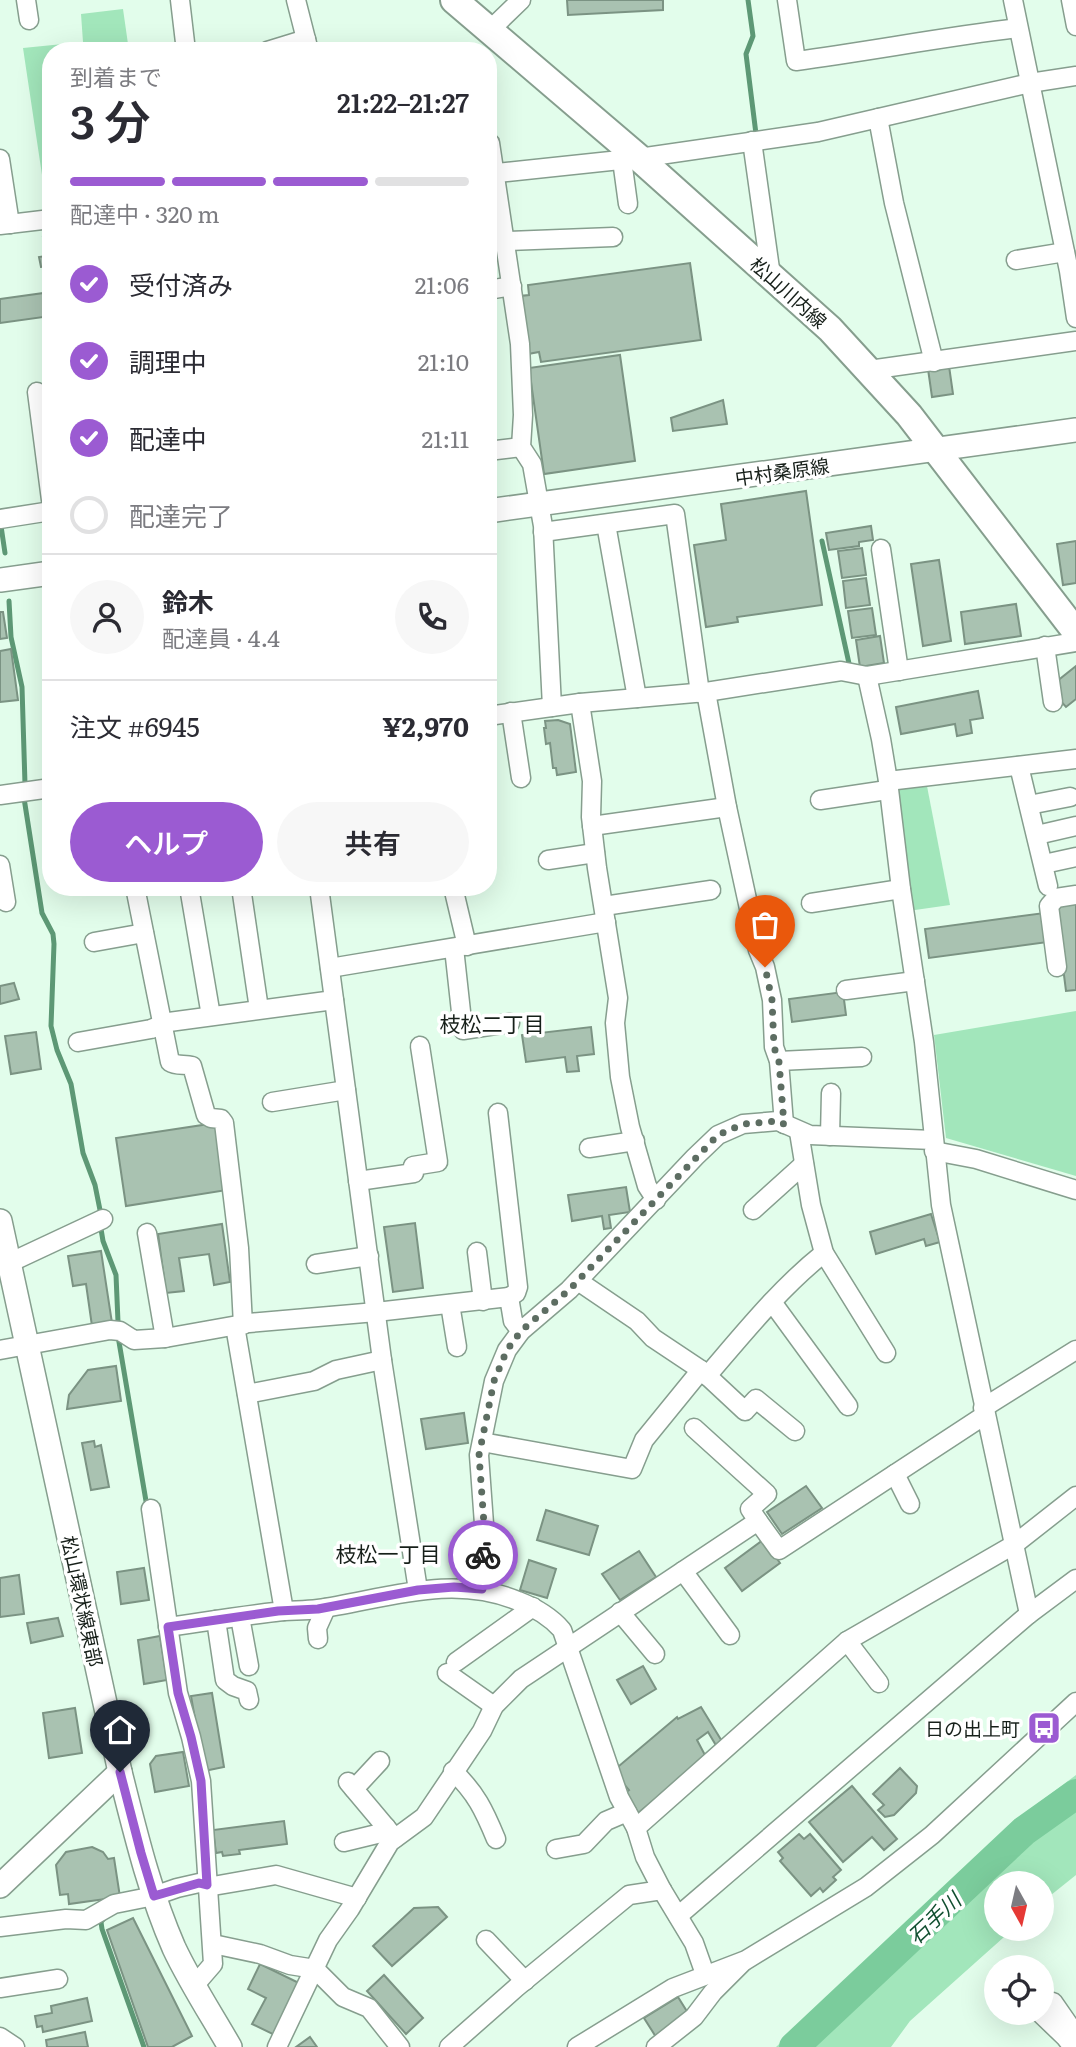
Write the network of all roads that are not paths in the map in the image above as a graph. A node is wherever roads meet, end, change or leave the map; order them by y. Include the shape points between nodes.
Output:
1 (26, 0) edge
2 (180, 0) edge
3 (296, 0) edge
4 (454, 0) edge
5 (521, 0) edge
6 (787, 0) edge
7 (1013, 0) edge
8 (1071, 0) edge
9 (29, 20) dead end
10 (1076, 26) edge
11 (1018, 28) junction
12 (490, 30) junction
13 (185, 42) edge
14 (306, 42) edge
15 (1076, 76) edge
16 (1030, 83) junction
17 (878, 118) junction
18 (752, 141) junction
19 (0, 159) edge
20 (630, 159) junction
21 (497, 172) edge
22 (497, 197) edge
23 (628, 204) dead end
24 (42, 220) edge
25 (5, 224) edge
26 (613, 237) dead end
27 (506, 241) junction
28 (1065, 252) junction
29 (1016, 260) dead end
30 (771, 276) junction
31 (512, 286) junction
32 (497, 288) edge
33 (1076, 318) edge
34 (1076, 341) edge
35 (934, 362) junction
36 (869, 370) junction
37 (37, 393) dead end
38 (1076, 430) edge
39 (42, 431) edge
40 (521, 447) junction
41 (497, 450) edge
42 (935, 450) junction
43 (539, 504) junction
44 (497, 510) edge
45 (42, 512) edge
46 (0, 519) edge
47 (606, 524) junction
48 (543, 532) junction
49 (881, 549) dead end
50 (42, 574) edge
51 (0, 580) edge
52 (1076, 632) edge
53 (1076, 642) edge
54 (1045, 646) junction
55 (899, 671) junction
56 (867, 676) junction
57 (703, 692) junction
58 (637, 698) junction
59 (1053, 702) dead end
60 (580, 703) junction
61 (552, 707) junction
62 (511, 712) junction
63 (497, 714) edge
64 (1076, 759) edge
65 (1019, 766) junction
66 (521, 778) dead end
67 (888, 785) junction
68 (42, 789) edge
69 (0, 795) edge
70 (1070, 797) dead end
71 (821, 800) dead end
72 (1029, 805) junction
73 (727, 807) junction
74 (1076, 826) edge
75 (592, 827) junction
76 (1037, 835) junction
77 (595, 853) junction
78 (1076, 857) edge
79 (548, 860) dead end
80 (1044, 863) junction
81 (0, 865) edge
82 (1048, 886) dead end
83 (901, 889) junction
84 (711, 890) dead end
85 (1076, 895) edge
86 (137, 896) edge
87 (191, 896) edge
88 (242, 896) edge
89 (320, 896) edge
90 (454, 896) edge
91 (6, 902) dead end
92 (811, 903) dead end
93 (605, 914) junction
94 (144, 933) junction
95 (94, 942) dead end
96 (460, 947) junction
97 (1057, 967) dead end
98 (330, 968) junction
99 (915, 981) junction
100 (846, 990) dead end
101 (334, 1000) junction
102 (259, 1009) junction
103 (211, 1016) junction
104 (510, 1023) dead end
105 (161, 1026) junction
106 (78, 1042) dead end
107 (421, 1045) dead end
108 (862, 1057) dead end
109 (779, 1062) junction
110 (346, 1090) junction
111 (831, 1093) dead end
112 (272, 1102) dead end
113 (498, 1113) dead end
114 (791, 1128) junction
115 (830, 1136) junction
116 (635, 1141) junction
117 (933, 1145) junction
118 (589, 1148) dead end
119 (804, 1164) junction
120 (358, 1181) junction
121 (1076, 1190) edge
122 (656, 1200) junction
123 (753, 1210) dead end
124 (103, 1219) dead end
125 (0, 1222) edge
126 (147, 1233) dead end
127 (477, 1252) dead end
128 (824, 1253) junction
129 (369, 1256) junction
130 (9, 1263) junction
131 (316, 1264) dead end
132 (578, 1281) junction
133 (509, 1297) junction
134 (483, 1301) junction
135 (772, 1302) junction
136 (450, 1304) junction
137 (376, 1312) junction
138 (239, 1325) junction
139 (521, 1331) junction
140 (164, 1338) junction
141 (27, 1346) junction
142 (457, 1347) dead end
143 (0, 1350) edge
144 (1076, 1350) edge
145 (886, 1353) dead end
146 (382, 1360) junction
147 (704, 1373) junction
148 (247, 1394) junction
149 (848, 1406) dead end
150 (984, 1411) junction
151 (694, 1428) dead end
152 (795, 1431) dead end
153 (482, 1442) junction
154 (895, 1474) junction
155 (1076, 1496) edge
156 (910, 1504) dead end
157 (151, 1509) dead end
158 (758, 1521) junction
159 (1015, 1544) junction
160 (683, 1571) junction
161 (1076, 1579) edge
162 (482, 1589) junction
163 (418, 1590) junction
164 (533, 1607) junction
165 (326, 1608) junction
166 (284, 1611) junction
167 (620, 1612) junction
168 (1028, 1614) junction
169 (240, 1616) junction
170 (216, 1620) junction
171 (168, 1627) junction
172 (730, 1635) dead end
173 (318, 1639) dead end
174 (847, 1641) junction
175 (569, 1647) junction
176 (655, 1654) dead end
177 (249, 1666) dead end
178 (879, 1684) dead end
179 (249, 1700) dead end
180 (1076, 1702) edge
181 (494, 1706) junction
182 (380, 1761) dead end
183 (453, 1771) junction
184 (120, 1772) junction
185 (632, 1820) junction
186 (391, 1832) junction
187 (496, 1839) dead end
188 (344, 1842) dead end
189 (556, 1849) dead end
190 (207, 1885) junction
191 (0, 1886) edge
192 (663, 1890) junction
193 (154, 1896) junction
194 (357, 1898) junction
195 (678, 1916) junction
196 (0, 1927) edge
197 (486, 1940) dead end
198 (213, 1944) junction
199 (746, 1960) junction
200 (314, 1969) junction
201 (705, 1974) junction
202 (58, 1979) dead end
203 (524, 1981) junction
204 (194, 1986) junction
205 (0, 1988) edge
206 (1054, 2014) edge
207 (1054, 2020) edge
208 (1076, 2035) edge
209 (0, 2037) edge
210 (15, 2047) edge
211 (230, 2047) edge
212 (277, 2047) edge
213 (400, 2047) edge
214 (449, 2047) edge
215 (577, 2047) edge
216 (656, 2047) edge
217 (1073, 2047) edge

1 - 9 street
2 - 13 street
3 - 14 street
4 - 12 main road, 松山川内線
5 - 12 street
6 - 11 street via 796,61
7 - 11 street
8 - 10 street
11 - 16 street
12 - 20 main road, 松山川内線
15 - 16 street
16 - 17 street
16 - 28 street
17 - 18 street
17 - 35 street
18 - 20 street
18 - 30 street
19 - 25 street
20 - 21 street
20 - 23 street
20 - 30 main road, 松山川内線
22 - 27 street
24 - 25 street
26 - 27 street
27 - 31 street
28 - 29 street
28 - 33 street
30 - 36 main road, 松山川内線
31 - 32 street
31 - 40 street via 520,344
34 - 35 street
35 - 36 street
36 - 42 main road, 松山川内線
37 - 39 street
38 - 42 street, 中村桑原線
40 - 41 street
40 - 43 street via 533,464
42 - 43 street, 中村桑原線
42 - 52 main road, 松山川内線
43 - 44 street, 中村桑原線
43 - 48 street
45 - 46 street
47 - 48 street
47 - 57 street via 675,514
47 - 58 street
48 - 61 street
49 - 55 street
50 - 51 street
53 - 54 street
54 - 55 street
54 - 59 street
55 - 56 street
56 - 57 street via 841,671
56 - 67 street
57 - 58 street
57 - 73 street
58 - 60 street
60 - 61 street
60 - 75 street via 592,780
61 - 62 street
62 - 63 street
62 - 66 street
64 - 65 street
65 - 67 street
65 - 72 street
67 - 71 street
67 - 83 street
68 - 69 street
70 - 72 street
72 - 76 street
73 - 75 street
73 - 109 street via 772,1000
74 - 76 street
75 - 77 street
76 - 80 street
77 - 79 street
77 - 93 street
78 - 80 street
80 - 82 street
81 - 91 street
83 - 92 street
83 - 99 street
84 - 93 street
85 - 97 street via 1056,898 1049,906
86 - 94 street
87 - 103 street
88 - 102 street
89 - 98 street
90 - 96 street
93 - 96 street
93 - 116 street via 618,998 615,1023 620,1077
94 - 95 street
94 - 105 street
96 - 98 street
96 - 104 street via 463,1030
98 - 101 street
99 - 100 street
99 - 117 street
101 - 102 street
101 - 110 street
102 - 103 street
103 - 105 street
105 - 106 street
105 - 138 street via 170,1062 192,1066 206,1115 225,1123 239,1248
107 - 120 street via 438,1162 413,1166 414,1173
108 - 109 street
109 - 114 street
110 - 112 street
110 - 120 street
111 - 115 street
113 - 133 street via 518,1287
114 - 115 street
114 - 119 street
114 - 122 street via 779,1121 743,1124 718,1135
115 - 117 street
116 - 118 street
116 - 122 street via 647,1186
117 - 121 street
117 - 150 street
119 - 123 street
119 - 128 street
120 - 129 street
122 - 132 street
124 - 130 street
125 - 130 street, 松山環状線東部
126 - 140 street
127 - 134 street
128 - 135 street
128 - 145 street
129 - 131 street
129 - 137 street
130 - 141 street, 松山環状線東部
132 - 139 street
132 - 147 street
133 - 134 street
133 - 139 street via 513,1321
134 - 136 street
135 - 147 street
135 - 149 street
136 - 137 street
136 - 142 street
137 - 138 street
137 - 146 street
138 - 140 street
138 - 148 street
139 - 153 street via 494,1381
140 - 141 street via 134,1340 110,1330
141 - 143 street
141 - 184 street, 松山環状線東部
144 - 150 street
146 - 148 street via 336,1370 314,1381
146 - 163 street
147 - 152 street via 745,1411 756,1399
147 - 153 street via 645,1440 632,1469
148 - 166 street
150 - 154 street
150 - 159 street
151 - 158 street via 767,1494 750,1509
153 - 162 street
154 - 156 street
154 - 158 street via 779,1550
155 - 159 street
157 - 171 street
158 - 160 street
159 - 168 street
159 - 174 street
160 - 167 street
160 - 172 street
161 - 168 street
162 - 163 street
162 - 164 street
163 - 165 street
164 - 175 street via 554,1620
164 - 181 street via 451,1667
165 - 166 street
165 - 173 street via 317,1628
166 - 169 street
167 - 175 street
167 - 176 street
168 - 195 street
169 - 170 street
169 - 177 street
170 - 171 street
170 - 179 street via 225,1680 247,1691
171 - 190 street via 178,1693 201,1781
174 - 178 street
174 - 185 street
175 - 181 street via 521,1679
175 - 185 street via 618,1797
180 - 199 street via 932,1835 866,1887
181 - 183 street
182 - 186 street via 351,1786
183 - 186 street via 424,1817
183 - 187 street via 473,1791
184 - 191 street
184 - 193 street, 松山環状線東部
185 - 189 street via 606,1821 583,1844
185 - 192 street
186 - 188 street
186 - 194 street via 390,1842
190 - 193 street via 199,1883
190 - 194 street via 276,1875
190 - 198 street
192 - 195 street
192 - 203 street via 629,1895
193 - 196 street via 114,1904 86,1920
193 - 204 street, 松山環状線東部
194 - 200 street
195 - 201 street
197 - 203 street
198 - 200 street
198 - 204 street via 213,1964
199 - 201 street
199 - 216 street via 694,2017
200 - 212 street
200 - 213 street via 343,1997 369,2008
201 - 215 street via 673,1987
202 - 205 street
203 - 214 street
204 - 211 street, 松山環状線東部
206 - 208 street
207 - 217 street
209 - 210 street

